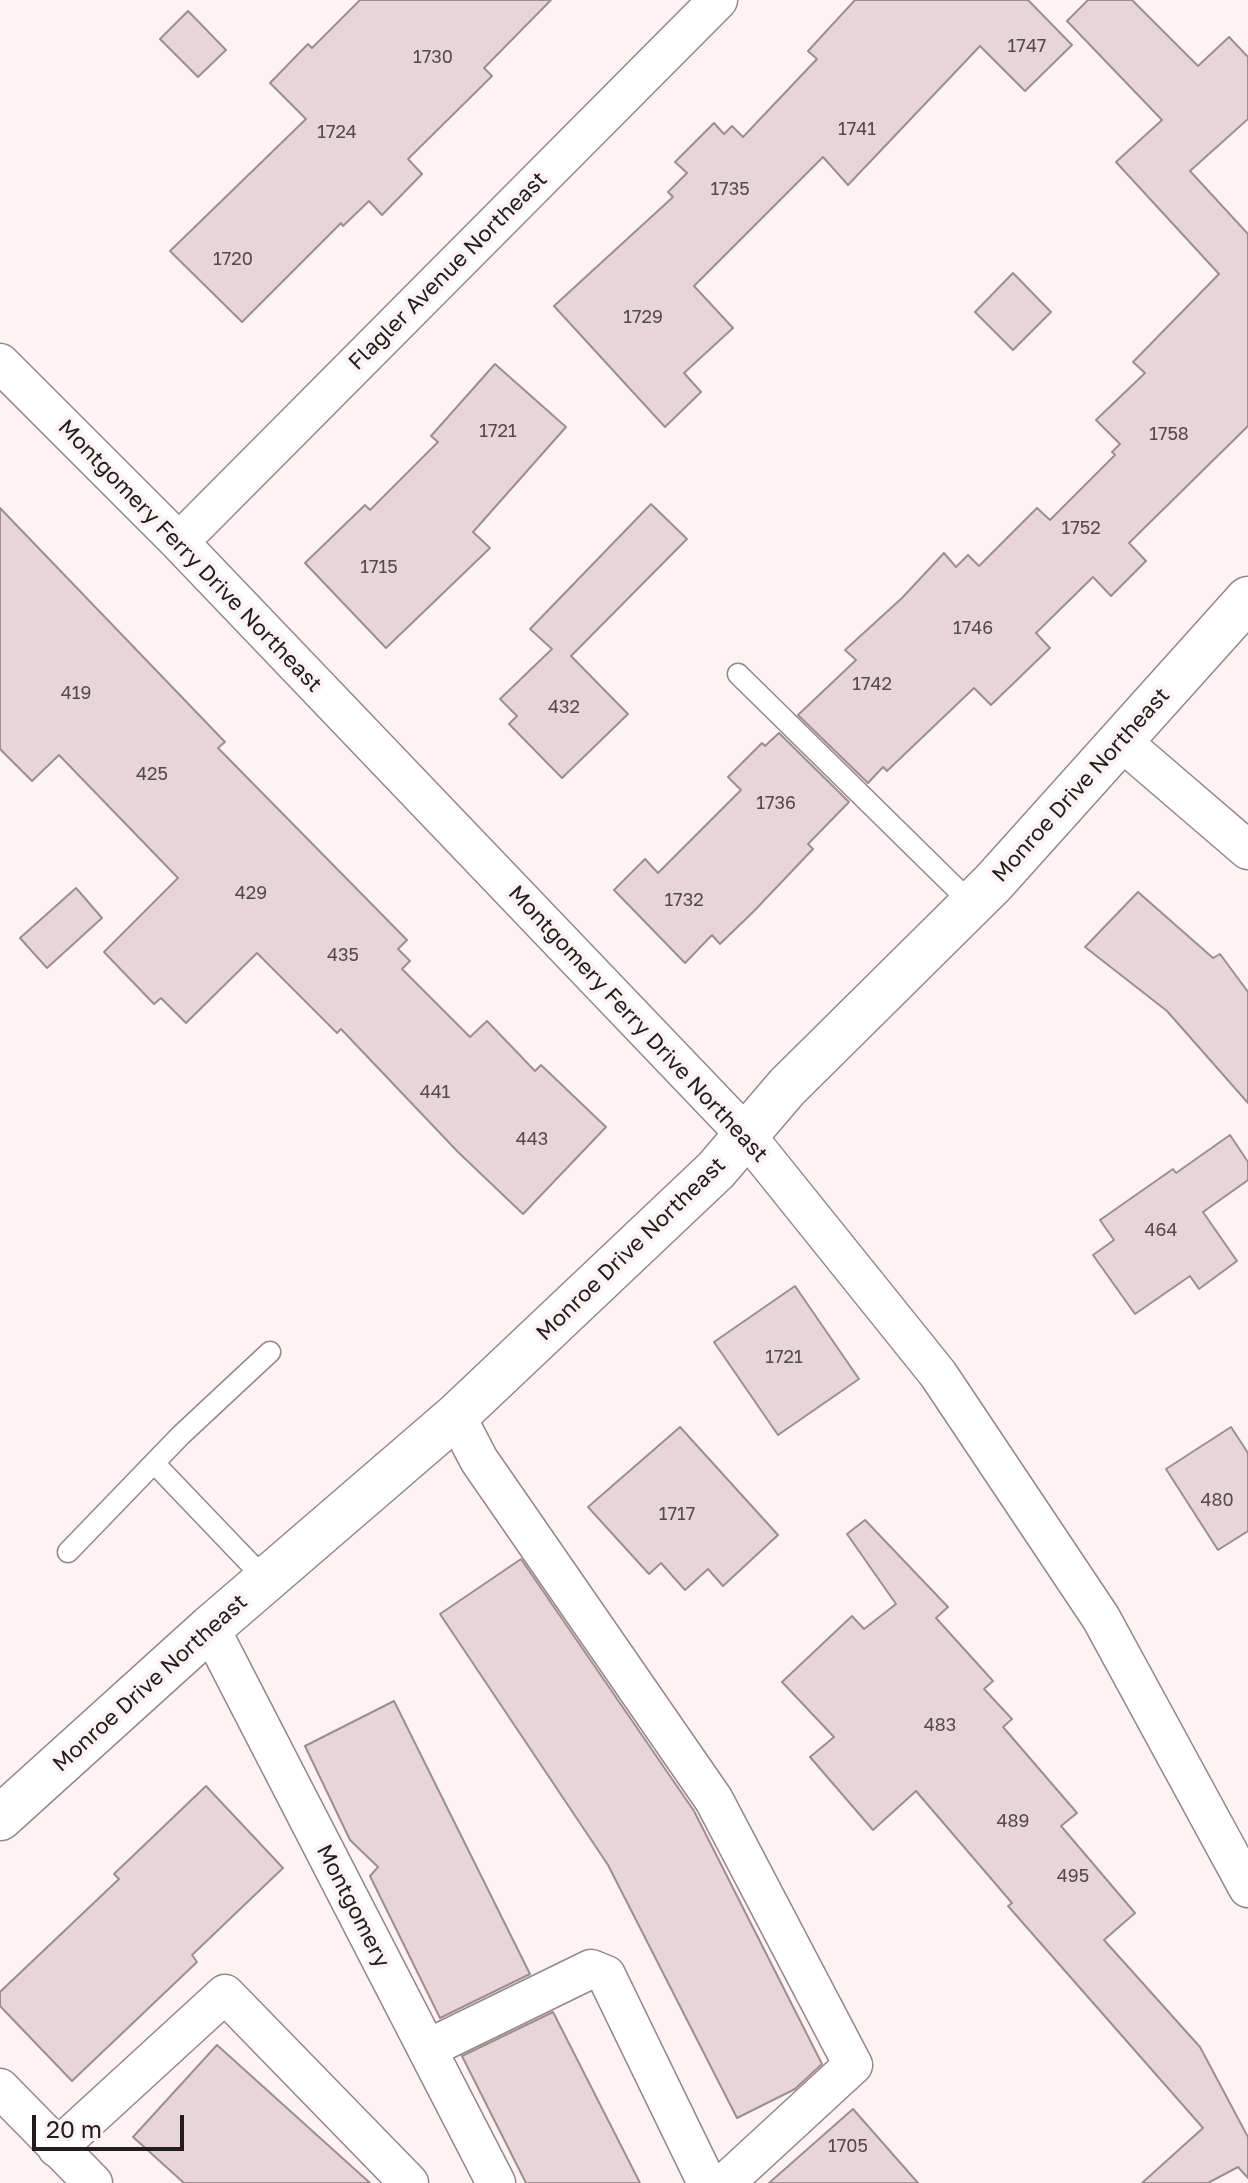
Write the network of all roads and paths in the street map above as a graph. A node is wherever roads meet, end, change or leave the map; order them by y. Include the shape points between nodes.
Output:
1 (718, 0) edge
2 (0, 363) edge
3 (179, 542) junction
4 (1248, 599) edge
5 (738, 674) dead end
6 (1121, 741) junction
7 (1248, 850) edge
8 (972, 904) junction
9 (745, 1134) junction
10 (270, 1352) dead end
11 (456, 1416) junction
12 (155, 1464) junction
13 (68, 1552) dead end
14 (266, 1580) junction
15 (210, 1628) junction
16 (0, 1818) edge
17 (1248, 1888) edge
18 (427, 2049) junction
19 (0, 2088) edge
20 (74, 2171) edge
21 (409, 2183) edge
22 (496, 2183) edge
23 (707, 2183) edge
24 (725, 2183) edge

1 - 3 street, Flagler Avenue Northeast
2 - 3 street, Montgomery Ferry Drive Northeast
3 - 9 street, Montgomery Ferry Drive Northeast
4 - 6 main road, Monroe Drive Northeast
5 - 8 lane
6 - 7 street
6 - 8 main road, Monroe Drive Northeast
8 - 9 main road, Monroe Drive Northeast
9 - 11 main road, Monroe Drive Northeast via 716,1170
9 - 17 street, Montgomery Ferry Drive Northeast via 938,1374 1084,1593
10 - 12 lane
11 - 14 main road, Monroe Drive Northeast
11 - 24 street via 479,1460 714,1800 853,2065
12 - 13 lane
12 - 14 lane
14 - 15 main road, Monroe Drive Northeast
15 - 16 main road, Monroe Drive Northeast
15 - 18 street, Montgomery
18 - 22 street, Montgomery
18 - 23 street via 591,1969 606,1975
19 - 20 street
20 - 21 street via 225,1994

